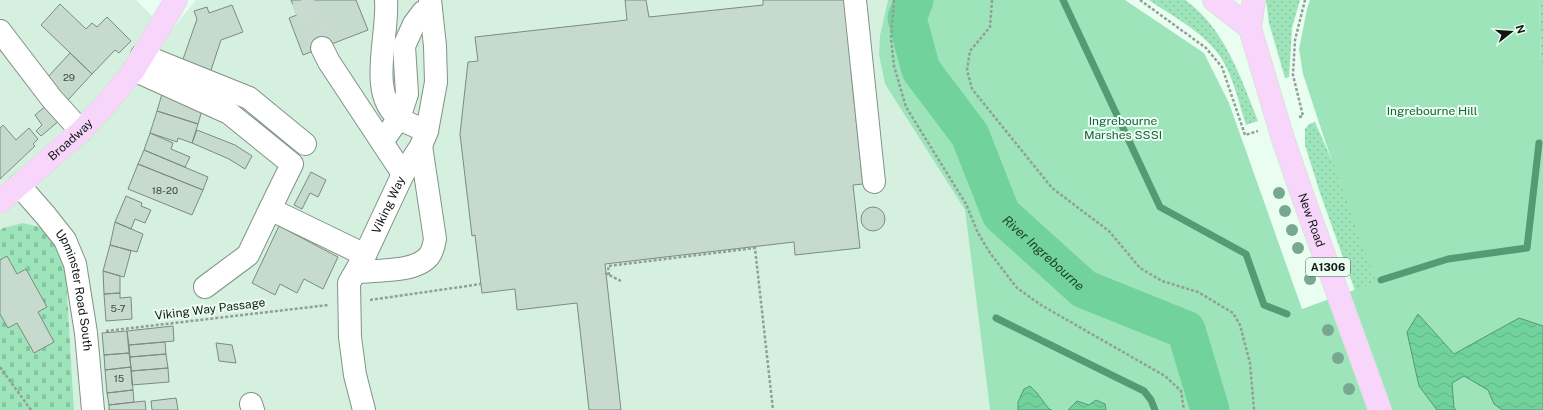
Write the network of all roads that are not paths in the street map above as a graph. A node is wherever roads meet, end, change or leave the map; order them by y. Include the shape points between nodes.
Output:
1 (176, 0) edge
2 (386, 0) edge
3 (855, 0) edge
4 (1214, 0) edge
5 (1254, 0) edge
6 (431, 5) edge
7 (1250, 28) junction
8 (0, 31) edge
9 (322, 48) tunnel mouth
10 (138, 63) junction
11 (399, 118) junction
12 (81, 131) junction
13 (424, 138) junction
14 (382, 142) junction
15 (305, 144) dead end
16 (403, 174) junction
17 (874, 182) dead end
18 (19, 186) junction
19 (0, 202) edge
20 (270, 208) junction
21 (360, 264) junction
22 (205, 287) dead end
23 (94, 410) edge
24 (364, 410) edge
25 (1380, 410) edge

1 - 10 main road, Broadway
2 - 11 street via 387,14 380,82 387,105
3 - 17 street
4 - 7 main road
5 - 7 main road, New Road / A1306
6 - 11 street via 414,24 404,46 407,94
6 - 13 street, Viking Way via 436,82
7 - 25 main road, New Road / A1306 via 1283,139
8 - 12 street via 52,99
9 - 14 street
10 - 12 main road, Broadway
10 - 15 street via 249,98
10 - 20 street via 229,113 292,164
11 - 13 street
11 - 14 street
12 - 18 main road, Broadway
13 - 16 street, Viking Way
13 - 21 street via 435,239 429,256 410,267
14 - 16 street
16 - 21 street, Viking Way
18 - 19 main road, Broadway
18 - 23 street, Upminster Road South via 65,240 75,264 86,333
20 - 21 street
20 - 22 street via 248,255
21 - 24 street, Viking Way via 349,283 350,337 355,375

